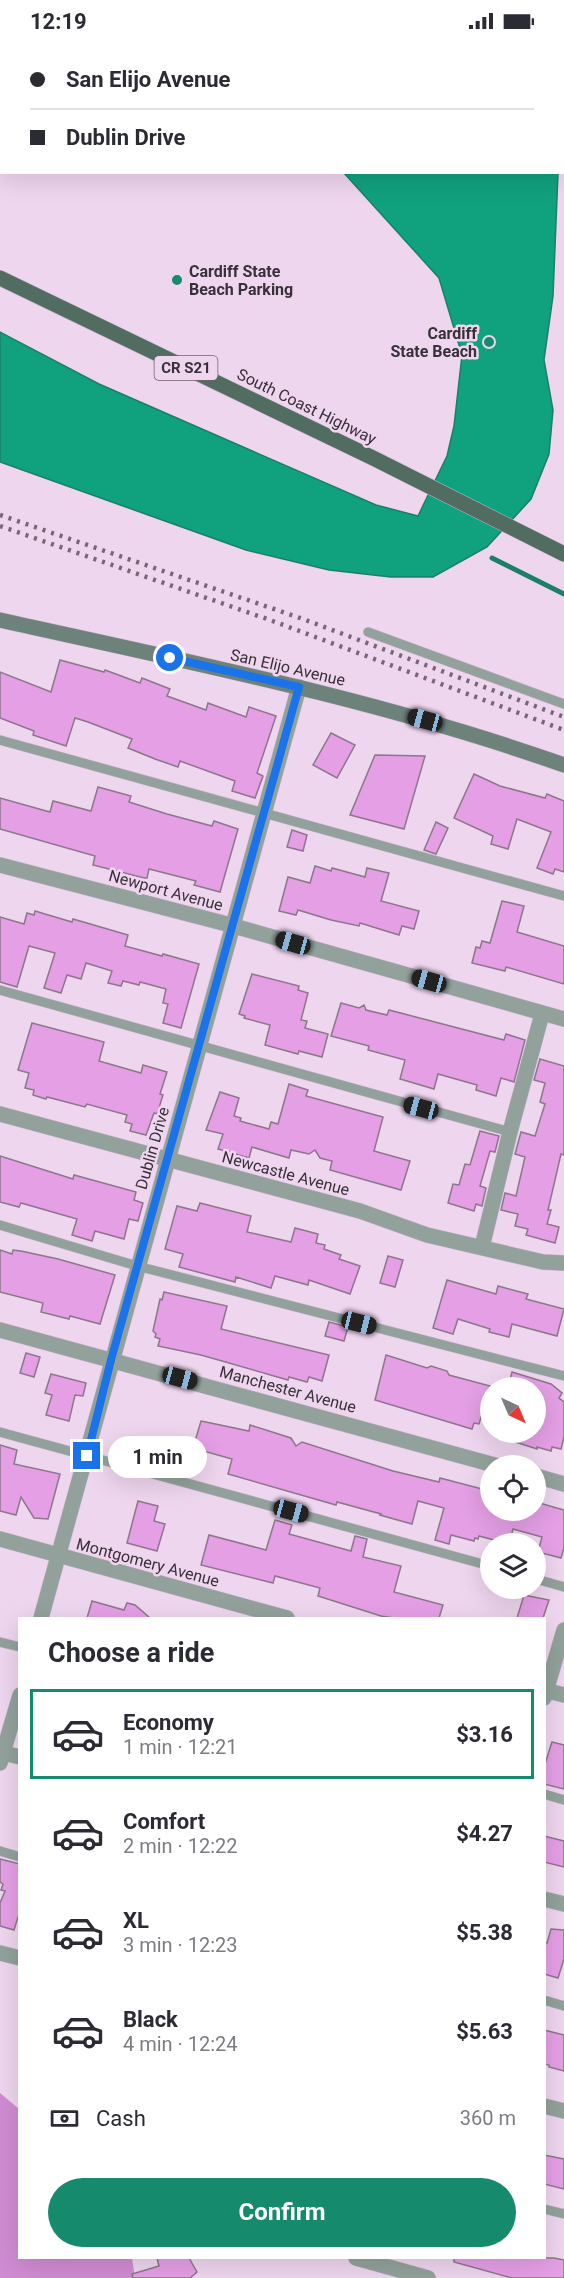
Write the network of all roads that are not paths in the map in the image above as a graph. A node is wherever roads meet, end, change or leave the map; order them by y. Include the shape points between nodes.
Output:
1 (0, 278) edge
2 (564, 554) edge
3 (0, 620) edge
4 (368, 632) dead end
5 (299, 687) junction
6 (564, 704) edge
7 (0, 740) edge
8 (564, 765) edge
9 (264, 811) junction
10 (0, 865) edge
11 (564, 896) edge
12 (231, 925) junction
13 (0, 990) edge
14 (542, 1014) junction
15 (564, 1019) edge
16 (199, 1046) junction
17 (0, 1114) edge
18 (510, 1132) junction
19 (168, 1160) junction
20 (0, 1225) edge
21 (482, 1247) junction
22 (564, 1263) edge
23 (137, 1266) junction
24 (0, 1330) edge
25 (111, 1360) junction
26 (562, 1374) edge
27 (0, 1432) edge
28 (87, 1456) junction
29 (480, 1461) edge
30 (546, 1479) edge
31 (564, 1484) edge
32 (0, 1539) edge
33 (58, 1556) junction
34 (480, 1563) edge
35 (546, 1582) edge
36 (564, 1587) edge
37 (41, 1617) edge
38 (283, 1617) edge
39 (564, 1630) edge
40 (0, 1642) edge
41 (18, 1646) edge
42 (546, 1690) edge
43 (546, 1693) edge
44 (564, 1695) edge
45 (18, 1701) edge
46 (1, 1756) edge
47 (18, 1757) edge
48 (546, 1795) edge
49 (564, 1800) edge
50 (0, 1851) edge
51 (18, 1856) edge
52 (546, 1900) edge
53 (564, 1904) edge
54 (0, 1953) edge
55 (18, 1958) edge
56 (546, 2001) edge
57 (564, 2006) edge
58 (546, 2106) edge
59 (564, 2111) edge
60 (546, 2210) edge
61 (564, 2214) edge
62 (359, 2259) edge
63 (389, 2268) edge
64 (428, 2278) edge

1 - 2 main road, South Coast Highway / CR S21
3 - 5 main road, San Elijo Avenue
4 - 6 lane
5 - 8 main road, San Elijo Avenue via 425,720
5 - 9 street, Dublin Drive
7 - 9 lane
9 - 11 lane
9 - 12 street, Dublin Drive
10 - 12 street, Newport Avenue
12 - 14 street, Newport Avenue
12 - 16 street, Dublin Drive
13 - 16 lane
14 - 15 street, Newport Avenue
14 - 18 street
16 - 18 lane
16 - 19 street, Dublin Drive
17 - 19 street, Newcastle Avenue
18 - 21 street
19 - 21 street, Newcastle Avenue via 360,1211 427,1235
19 - 23 street, Dublin Drive
20 - 23 lane
21 - 22 street, Newcastle Avenue via 543,1262
23 - 25 street, Dublin Drive
23 - 26 lane
24 - 25 street, Manchester Avenue
25 - 28 street, Dublin Drive
25 - 29 street, Manchester Avenue
27 - 28 lane
28 - 33 street, Dublin Drive
28 - 34 lane
30 - 31 street
32 - 33 street, Montgomery Avenue
33 - 37 street, Dublin Drive
33 - 38 street, Montgomery Avenue
35 - 36 lane
39 - 42 street
40 - 41 lane
43 - 44 street
45 - 46 street
46 - 47 street
48 - 49 lane
50 - 51 lane
52 - 53 street
54 - 55 street
56 - 57 lane
58 - 59 street
60 - 61 lane
62 - 63 street
63 - 64 street

